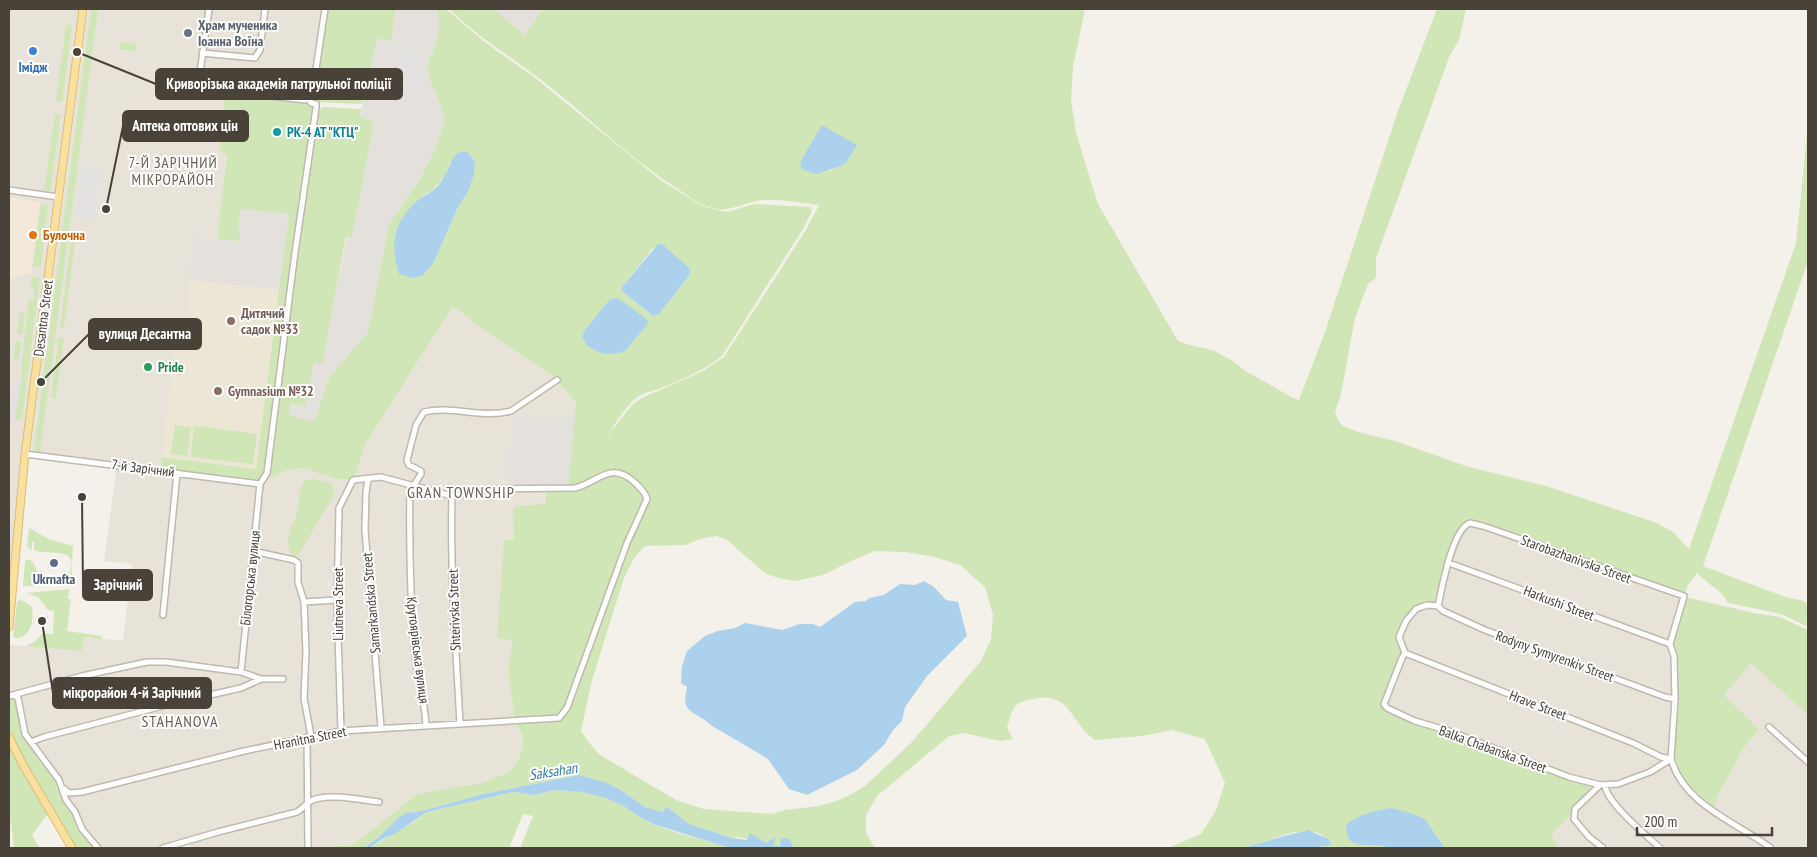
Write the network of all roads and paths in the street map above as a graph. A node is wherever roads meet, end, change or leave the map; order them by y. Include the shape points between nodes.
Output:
1 (83, 9) edge
2 (208, 9) edge
3 (265, 9) edge
4 (324, 9) edge
5 (202, 53) junction
6 (309, 98) junction
7 (9, 190) edge
8 (58, 197) junction
9 (557, 380) dead end
10 (25, 454) junction
11 (177, 473) junction
12 (368, 480) junction
13 (260, 484) junction
14 (412, 485) junction
15 (452, 496) junction
16 (253, 551) junction
17 (1449, 563) junction
18 (337, 600) junction
19 (304, 602) junction
20 (1438, 606) junction
21 (9, 610) edge
22 (163, 614) dead end
23 (9, 627) edge
24 (1670, 644) junction
25 (1406, 653) junction
26 (241, 672) junction
27 (261, 679) junction
28 (284, 679) dead end
29 (11, 696) edge
30 (1675, 699) junction
31 (460, 724) junction
32 (426, 726) junction
33 (381, 727) junction
34 (1768, 727) dead end
35 (341, 731) junction
36 (9, 737) edge
37 (309, 737) junction
38 (32, 742) junction
39 (1671, 759) junction
40 (1808, 762) edge
41 (1603, 786) junction
42 (63, 788) junction
43 (309, 802) junction
44 (379, 802) dead end
45 (177, 846) edge
46 (72, 848) edge
47 (98, 848) edge
48 (163, 848) edge
49 (308, 848) edge
50 (1603, 848) edge
51 (1660, 848) edge
52 (1769, 848) edge

1 - 8 main road, Desantna Street
2 - 5 street
3 - 5 street via 260,50 255,58
4 - 6 street
5 - 6 street via 198,87 204,90
6 - 13 street, Білогорська вулиця via 316,108 267,473
7 - 8 street
8 - 10 main road, Desantna Street
9 - 14 street, Крутоярівська вулиця via 511,411 493,415 424,412 416,425 407,460 421,471
10 - 11 street, 7-й Зарічний
10 - 21 main road, Desantna Street
11 - 13 street, 7-й Зарічний
11 - 22 street
12 - 14 street via 377,477
12 - 18 street, Liutneva Street via 352,480 339,508
12 - 33 street, Samarkandska Street via 365,530
13 - 16 street, Білогорська вулиця
14 - 15 street
14 - 32 street, Крутоярівська вулиця via 410,587 415,654
15 - 31 street, Shterivska Street via 454,627
15 - 31 street, Hranitna Street via 492,489 575,488 611,473 626,475 647,499 568,708 556,718
16 - 19 street via 298,563 298,582
16 - 26 street, Білогорська вулиця
17 - 20 street
17 - 24 street, Harkushi Street
17 - 24 street, Starobazhanivska Street via 1461,528 1473,524 1684,596
18 - 19 street
18 - 35 street, Liutneva Street
19 - 37 street via 304,698
20 - 25 street via 1421,607 1406,621 1399,637
20 - 30 street, Rodyny Symyrenkiv Street via 1442,611 1485,630
21 - 23 main road, Desantna Street
24 - 30 street via 1674,656
25 - 39 street, Hrave Street
25 - 41 street, Balka Chabanska Street via 1384,704 1387,708 1569,777
26 - 27 street
26 - 29 street via 147,662
27 - 28 street
27 - 38 street via 241,688
29 - 38 street via 18,698 25,734
30 - 39 street
31 - 32 street, Hranitna Street
32 - 33 street, Hranitna Street
33 - 35 street, Hranitna Street
34 - 40 street
35 - 37 street, Hranitna Street
36 - 46 main road
37 - 42 street, Hranitna Street via 82,792 69,793
37 - 43 street
38 - 42 street
39 - 41 street via 1650,772
39 - 52 street via 1677,775 1700,803
41 - 50 street via 1575,809 1574,819
41 - 51 street via 1616,804
42 - 47 street via 82,829
43 - 44 street via 337,797
43 - 45 street via 297,812
43 - 49 street
45 - 48 street

